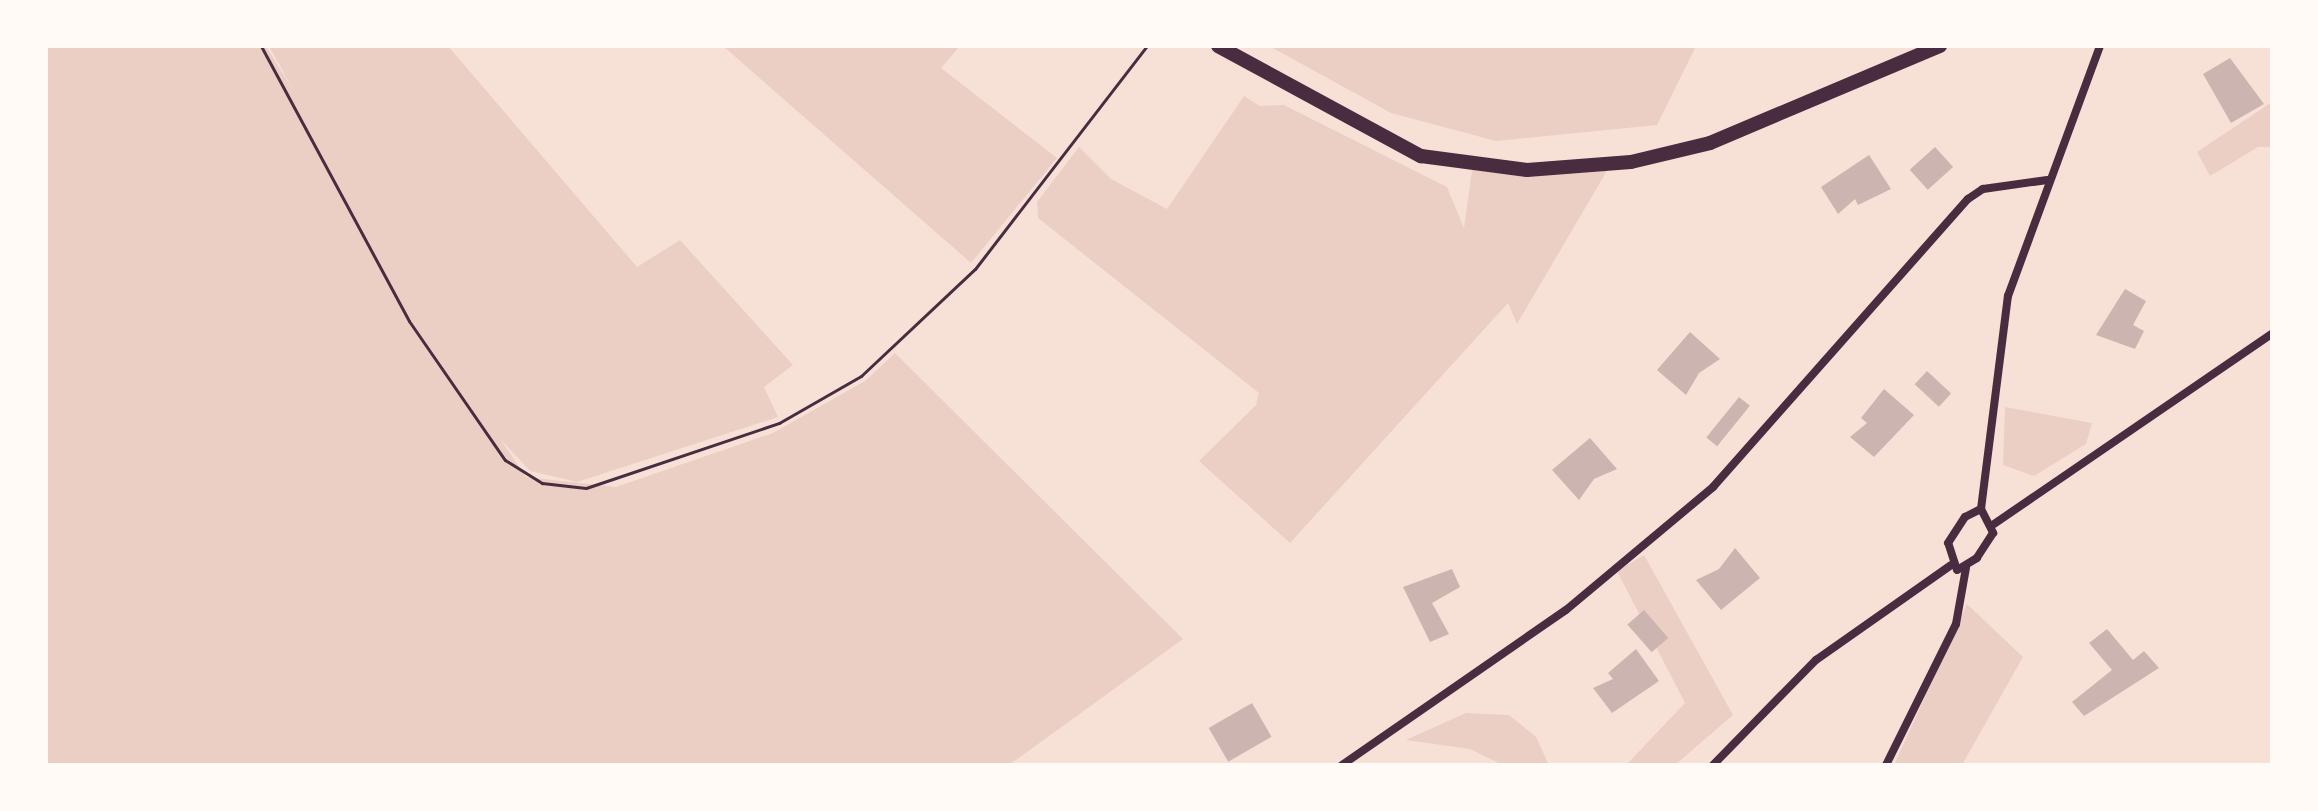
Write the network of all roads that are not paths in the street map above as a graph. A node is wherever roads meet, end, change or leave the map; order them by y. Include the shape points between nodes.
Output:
1 (1218, 46) edge
2 (1940, 46) edge
3 (2100, 46) edge
4 (2047, 180) junction
5 (2272, 334) edge
6 (1981, 509) junction
7 (1994, 524) junction
8 (1951, 565) junction
9 (1966, 568) junction
10 (1342, 765) edge
11 (1713, 765) edge
12 (1886, 765) edge

1 - 2 street via 1421,156 1527,170 1631,162 1710,143
3 - 4 street
4 - 6 street via 2001,331
4 - 10 street via 1983,189 1968,199 1713,487 1566,610
5 - 7 street
6 - 7 street
6 - 8 street via 1965,517 1948,543
7 - 9 street
8 - 9 street
8 - 11 street via 1816,660
9 - 12 street via 1956,624

